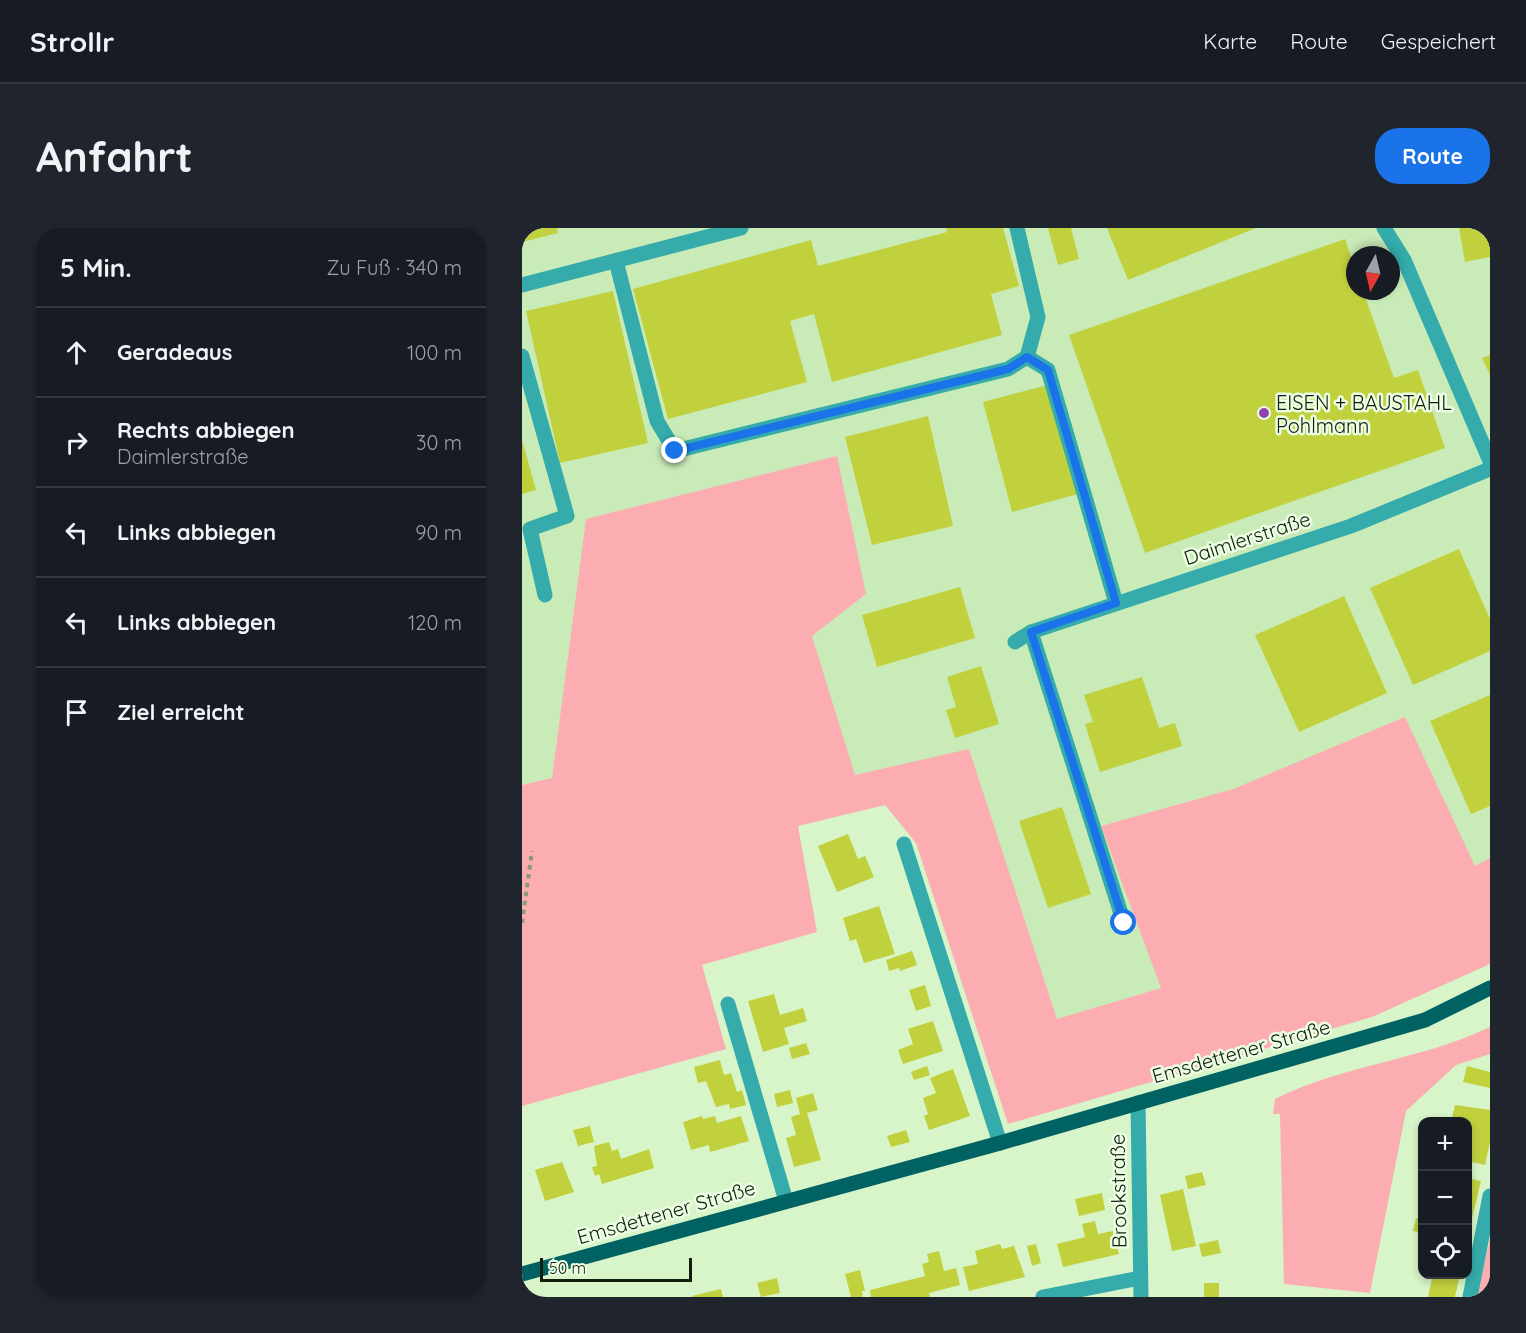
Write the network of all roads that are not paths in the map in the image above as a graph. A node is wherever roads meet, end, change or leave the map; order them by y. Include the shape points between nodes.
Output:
1 (741, 228) edge
2 (1017, 228) edge
3 (1384, 228) edge
4 (616, 261) junction
5 (522, 285) edge
6 (522, 356) edge
7 (1027, 357) junction
8 (1490, 461) edge
9 (1490, 469) edge
10 (545, 595) dead end
11 (1116, 603) junction
12 (1031, 632) junction
13 (1015, 642) dead end
14 (904, 844) dead end
15 (1124, 923) dead end
16 (1490, 988) edge
17 (728, 1004) dead end
18 (1138, 1103) junction
19 (1000, 1143) junction
20 (1490, 1196) edge
21 (786, 1201) junction
22 (522, 1274) edge
23 (1140, 1278) junction
24 (1043, 1297) edge
25 (1141, 1297) edge
26 (1470, 1297) edge

1 - 4 street
2 - 7 street via 1038,317
3 - 8 street via 1404,260
4 - 5 street
4 - 7 street via 657,421 675,451 1008,369
6 - 10 street via 567,516 530,529
7 - 11 street via 1048,370
9 - 11 street, Daimlerstraße via 1352,526
11 - 12 street, Daimlerstraße
12 - 13 street, Daimlerstraße
12 - 15 street
14 - 19 street
16 - 18 main road, Emsdettener Straße via 1425,1020
17 - 21 street, Emsdettener Straße
18 - 19 main road, Emsdettener Straße
18 - 23 street, Brookstraße
19 - 21 main road, Emsdettener Straße
20 - 26 street
21 - 22 main road, Emsdettener Straße
23 - 24 street
23 - 25 street, Brookstraße

